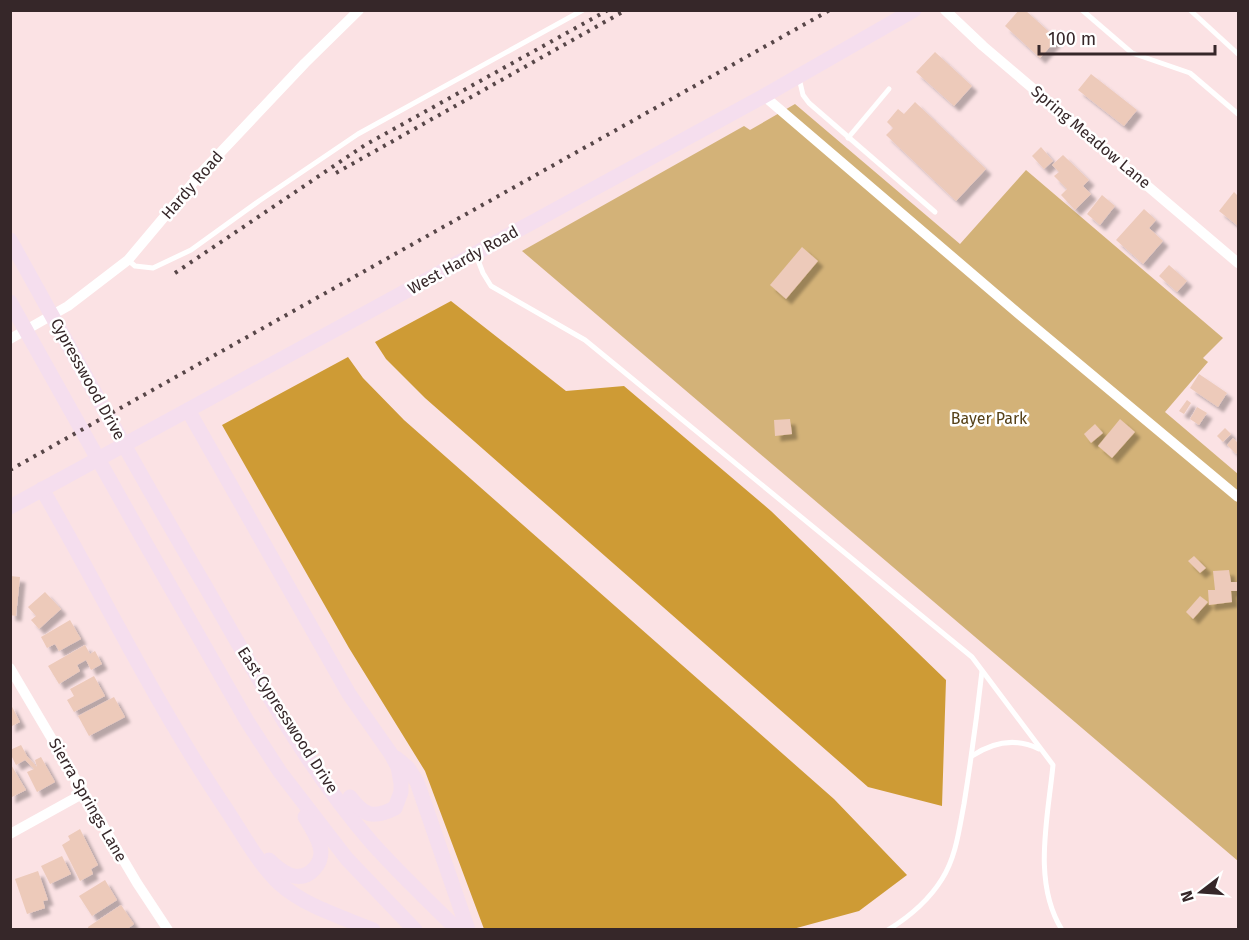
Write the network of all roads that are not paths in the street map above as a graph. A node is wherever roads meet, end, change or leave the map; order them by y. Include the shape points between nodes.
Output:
1 (358, 10) edge
2 (583, 10) edge
3 (914, 10) edge
4 (945, 10) edge
5 (1083, 10) edge
6 (1190, 10) edge
7 (1239, 54) edge
8 (798, 77) junction
9 (890, 89) dead end
10 (764, 96) junction
11 (1239, 114) edge
12 (848, 138) junction
13 (935, 212) dead end
14 (10, 240) edge
15 (475, 254) junction
16 (128, 260) junction
17 (1239, 263) edge
18 (10, 302) edge
19 (10, 339) edge
20 (188, 410) junction
21 (42, 489) junction
22 (1239, 497) edge
23 (10, 507) edge
24 (165, 518) joint
25 (139, 532) joint
26 (10, 668) edge
27 (982, 671) junction
28 (272, 702) junction
29 (1041, 749) junction
30 (391, 754) junction
31 (972, 756) junction
32 (280, 772) junction
33 (84, 793) junction
34 (10, 834) edge
35 (245, 837) junction
36 (168, 930) edge
37 (373, 930) edge
38 (415, 930) edge
39 (458, 930) edge
40 (468, 930) edge
41 (888, 930) edge
42 (1062, 930) edge

1 - 16 street, Hardy Road via 210,164
2 - 16 lane via 358,134 191,250 153,268 135,267
3 - 8 main road, West Hardy Road
4 - 17 street, Spring Meadow Lane
5 - 11 lane via 1132,53 1190,73
6 - 7 lane
8 - 10 main road, West Hardy Road
8 - 12 lane via 809,104
9 - 12 lane
10 - 15 main road, West Hardy Road
10 - 22 street
12 - 13 lane
14 - 24 main road, Cypresswood Drive
15 - 20 main road, West Hardy Road
15 - 27 lane via 491,286 585,340 972,657
16 - 19 street, Hardy Road via 68,306
18 - 25 main road, Cypresswood Drive
20 - 21 main road, West Hardy Road
20 - 30 main road via 349,694
21 - 23 main road, West Hardy Road
21 - 35 main road via 174,725
24 - 28 main road, East Cypresswood Drive
25 - 32 main road, East Cypresswood Drive
26 - 33 street, Sierra Springs Lane
27 - 29 lane
27 - 31 lane
28 - 30 main road via 361,812 384,814 395,808 401,783
28 - 39 main road, East Cypresswood Drive via 314,767 371,842
29 - 31 lane via 1023,742 1004,742 987,746
29 - 42 lane via 1053,765 1044,862 1048,894
30 - 40 main road via 417,782
31 - 41 lane via 955,852 942,879 924,903
32 - 35 main road via 319,842 319,861 307,875 291,876 280,871
32 - 38 main road, East Cypresswood Drive via 347,859
33 - 34 street
33 - 36 street, Sierra Springs Lane
35 - 37 main road via 268,871 296,896

